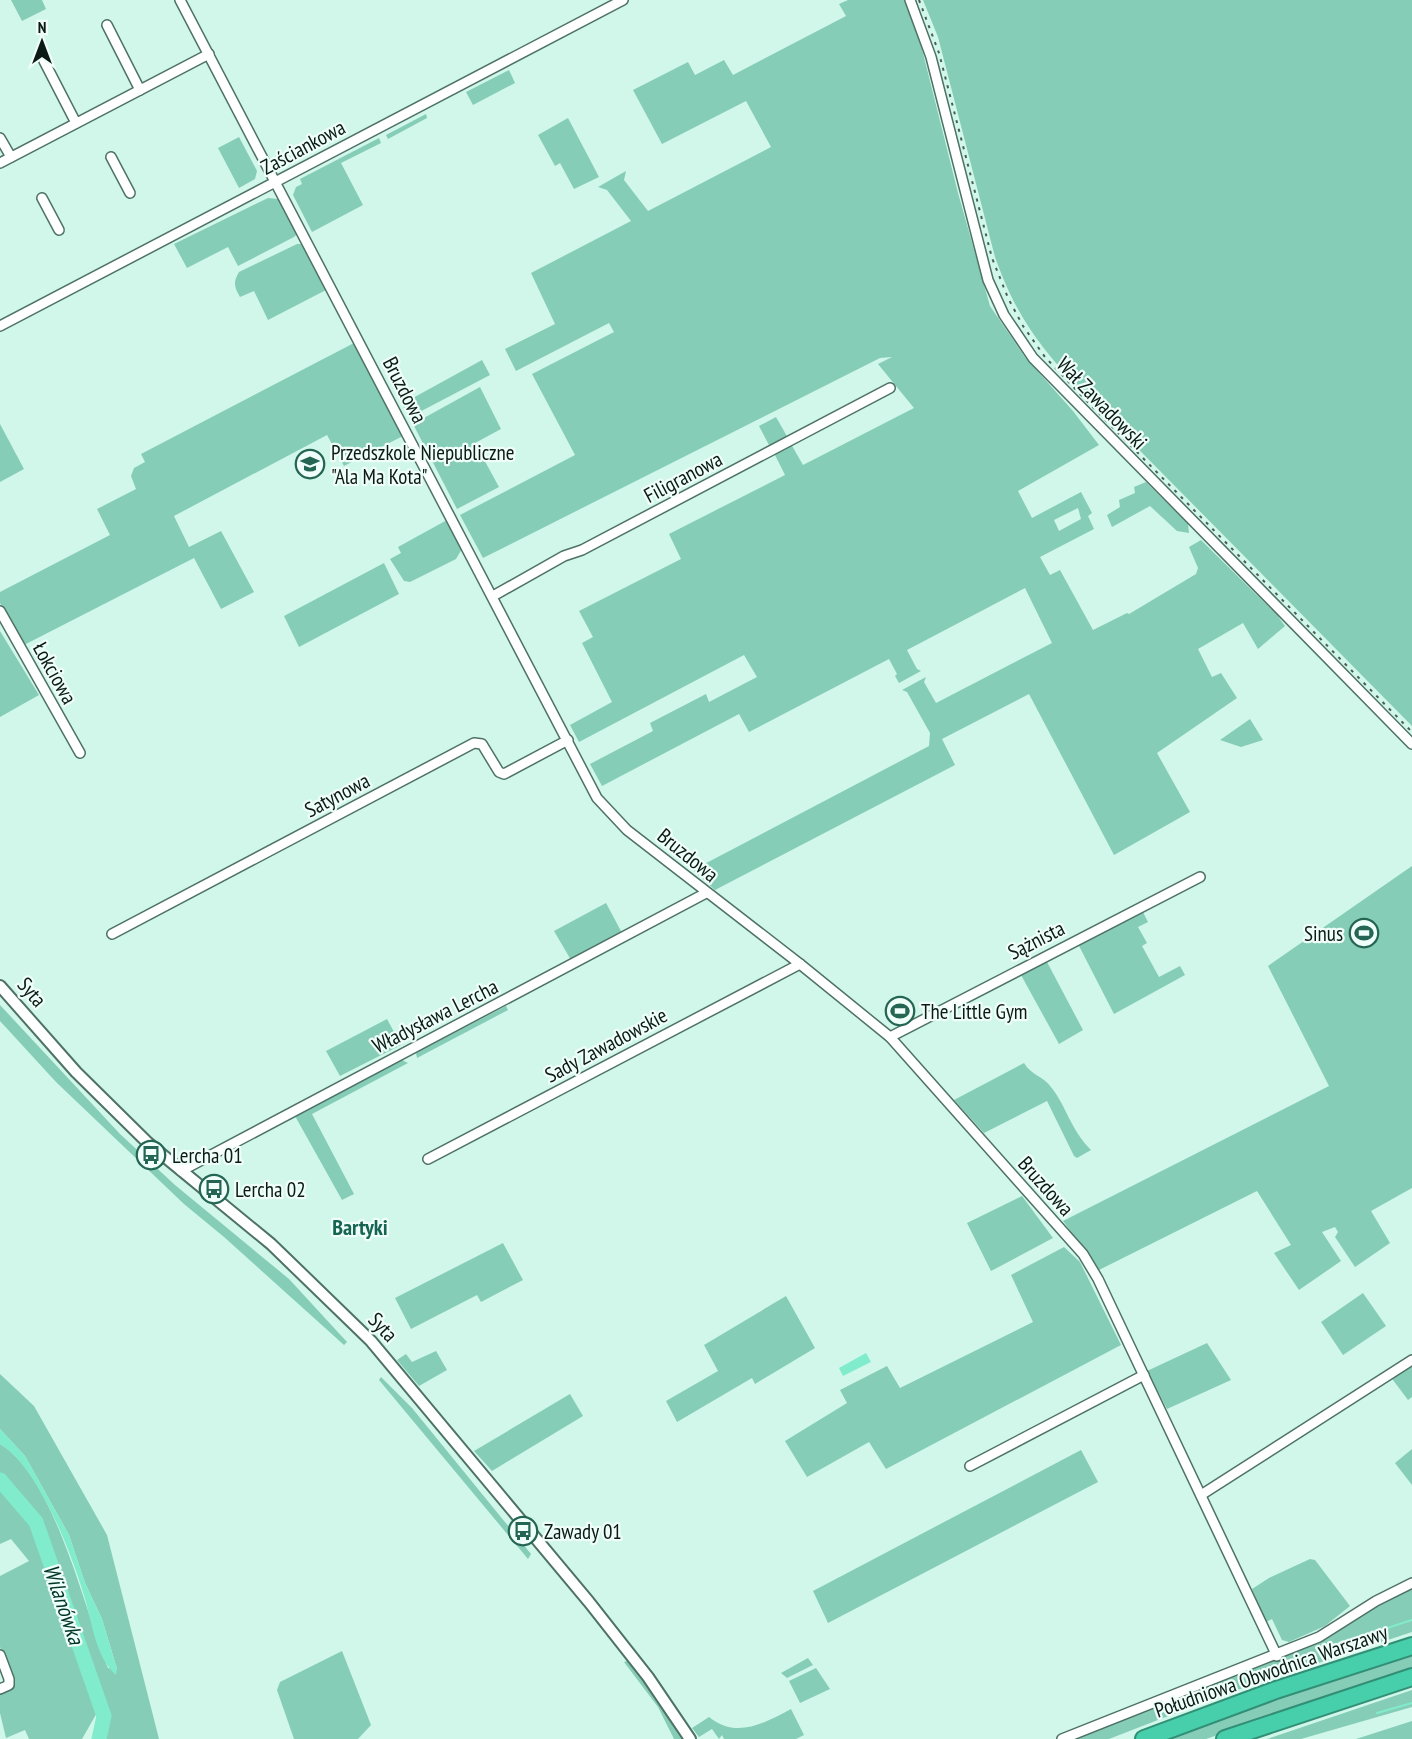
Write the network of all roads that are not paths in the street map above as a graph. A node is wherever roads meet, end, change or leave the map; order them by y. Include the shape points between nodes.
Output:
1 (180, 0) edge
2 (623, 0) edge
3 (909, 0) edge
4 (107, 25) dead end
5 (209, 54) junction
6 (44, 61) dead end
7 (140, 90) junction
8 (76, 123) junction
9 (0, 138) edge
10 (11, 157) junction
11 (111, 157) dead end
12 (0, 163) edge
13 (276, 182) junction
14 (130, 193) dead end
15 (42, 198) dead end
16 (59, 230) dead end
17 (0, 326) edge
18 (890, 388) dead end
19 (493, 596) junction
20 (0, 611) edge
21 (568, 740) junction
22 (1412, 744) edge
23 (80, 753) dead end
24 (1200, 877) dead end
25 (706, 893) junction
26 (112, 933) dead end
27 (800, 964) junction
28 (0, 986) edge
29 (890, 1037) junction
30 (428, 1159) dead end
31 (182, 1171) junction
32 (1412, 1360) edge
33 (1144, 1375) junction
34 (970, 1466) dead end
35 (1201, 1494) junction
36 (1412, 1583) edge
37 (1412, 1647) edge
38 (0, 1655) edge
39 (1277, 1656) junction
40 (1412, 1677) edge
41 (0, 1689) edge
42 (690, 1739) edge
43 (1062, 1739) edge
44 (1144, 1739) edge
45 (1225, 1739) edge

1 - 5 street, Bruzdowa
2 - 13 street, Zaściankowa
3 - 22 street, Wał Zawadowski via 931,57 988,280 1019,339 1096,424
4 - 7 street
5 - 7 street
5 - 13 street, Bruzdowa
6 - 8 street
7 - 8 street
8 - 10 street
9 - 10 street
10 - 12 street
11 - 14 street
13 - 17 street, Zaściankowa
13 - 19 street, Bruzdowa
15 - 16 street
18 - 19 street, Filigranowa
19 - 21 street, Bruzdowa
20 - 23 street, Łokciowa
21 - 25 street, Bruzdowa via 604,807
21 - 26 street, Satynowa via 504,774 482,744 474,743
24 - 29 street, Sążnista
25 - 27 street, Bruzdowa
25 - 31 street, Władysława Lercha
27 - 29 street, Bruzdowa
27 - 30 street, Sady Zawadowskie
28 - 31 street, Syta via 76,1072
29 - 33 street, Bruzdowa via 1083,1254
31 - 42 street, Syta via 271,1244 371,1341 614,1633
32 - 35 street
33 - 34 street
33 - 35 street, Bruzdowa
35 - 39 street, Bruzdowa
36 - 39 street via 1376,1601 1334,1630
37 - 44 highway, Południowa Obwodnica Warszawy via 1276,1690
38 - 41 street via 9,1683
39 - 43 street via 1180,1690
40 - 45 highway

